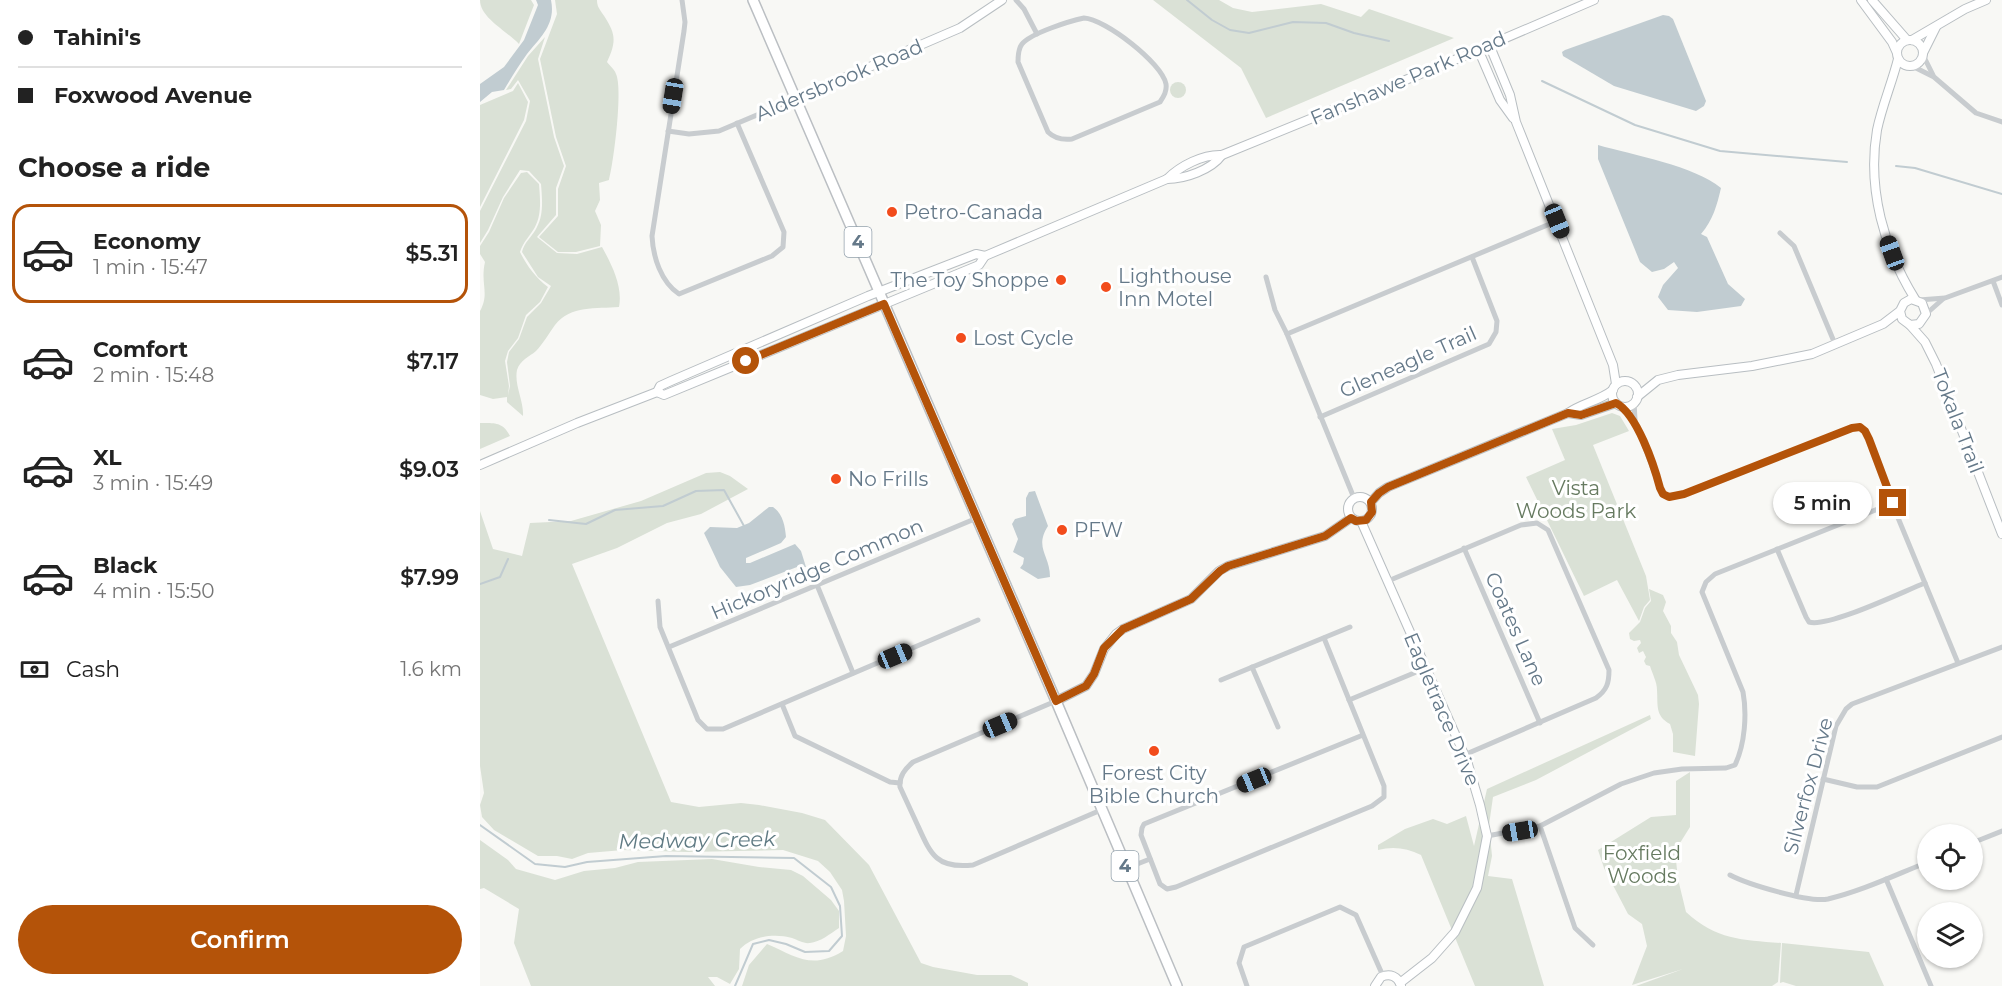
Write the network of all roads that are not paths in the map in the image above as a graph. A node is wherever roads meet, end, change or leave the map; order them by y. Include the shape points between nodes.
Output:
1 (682, 0) edge
2 (753, 0) edge
3 (1002, 0) edge
4 (1016, 0) edge
5 (1594, 0) edge
6 (1861, 0) edge
7 (1872, 0) edge
8 (1986, 0) edge
9 (1937, 26) junction
10 (1037, 34) junction
11 (1909, 40) junction
12 (1489, 44) junction
13 (1479, 49) junction
14 (1923, 54) junction
15 (1897, 56) junction
16 (1911, 66) junction
17 (1934, 77) junction
18 (1892, 82) junction
19 (795, 99) junction
20 (1516, 122) junction
21 (2002, 122) edge
22 (737, 123) junction
23 (668, 131) junction
24 (1557, 221) junction
25 (1780, 232) dead end
26 (985, 256) junction
27 (1472, 257) junction
28 (1266, 277) dead end
29 (2002, 277) edge
30 (1903, 279) junction
31 (1993, 281) junction
32 (879, 292) junction
33 (1945, 298) junction
34 (1917, 300) junction
35 (884, 304) junction
36 (2002, 305) edge
37 (1902, 307) junction
38 (1924, 318) junction
39 (1883, 324) junction
40 (1907, 324) junction
41 (1287, 334) junction
42 (1925, 342) junction
43 (1834, 344) junction
44 (1614, 365) junction
45 (1630, 382) junction
46 (1652, 384) junction
47 (1614, 387) junction
48 (657, 392) junction
49 (1636, 399) junction
50 (1620, 405) junction
51 (1568, 413) junction
52 (1320, 417) junction
53 (1635, 421) junction
54 (480, 465) edge
55 (1354, 498) junction
56 (1371, 502) junction
57 (1893, 503) junction
58 (977, 518) junction
59 (1351, 518) junction
60 (1361, 521) junction
61 (2002, 534) edge
62 (1464, 548) junction
63 (1777, 549) junction
64 (1388, 581) junction
65 (1925, 583) junction
66 (817, 585) junction
67 (658, 601) dead end
68 (978, 620) dead end
69 (1350, 627) dead end
70 (1324, 638) junction
71 (2002, 647) edge
72 (669, 648) junction
73 (1958, 663) junction
74 (1252, 667) junction
75 (1426, 668) junction
76 (853, 674) junction
77 (1221, 680) dead end
78 (1349, 700) junction
79 (1056, 701) junction
80 (782, 704) junction
81 (1540, 723) junction
82 (1278, 727) dead end
83 (1363, 735) junction
84 (2002, 737) edge
85 (1464, 755) junction
86 (1823, 779) junction
87 (900, 783) junction
88 (1101, 810) junction
89 (1540, 826) junction
90 (2002, 831) edge
91 (1487, 836) junction
92 (1983, 839) edge
93 (1150, 859) junction
94 (1917, 866) edge
95 (1126, 868) junction
96 (1730, 875) dead end
97 (1886, 879) junction
98 (1796, 895) junction
99 (1593, 945) dead end
100 (1383, 976) junction
101 (1400, 984) edge
102 (1177, 986) edge
103 (1247, 986) edge
104 (1375, 986) edge
105 (1931, 986) edge

1 - 23 street via 685,22
2 - 19 main road, 4
3 - 19 street, Aldersbrook Road via 960,28
4 - 10 street
5 - 12 street, Fanshawe Park Road
6 - 15 street via 1892,42
7 - 11 street
8 - 9 street
9 - 11 street
9 - 14 street
10 - 10 street via 1021,46 1018,62 1048,132 1058,139 1072,139 1160,102 1165,93 1164,79 1154,63 1095,20 1084,18
11 - 14 street via 1919,44
11 - 15 street via 1900,45
12 - 13 street, Fanshawe Park Road
12 - 20 street via 1510,95
13 - 20 street via 1500,100
13 - 26 street, Fanshawe Park Road via 1222,155 1215,163 1179,179 1167,179
14 - 16 street
14 - 17 street
15 - 16 street via 1902,64
15 - 18 street
16 - 17 street
16 - 18 street
17 - 21 street via 1976,113
18 - 30 street via 1877,131 1875,185 1882,227
19 - 22 street, Aldersbrook Road
19 - 32 main road, 4
20 - 24 street
22 - 23 street, Aldersbrook Road via 706,134
22 - 23 street via 783,232 783,247 772,256 679,294 667,284 654,253 652,236
24 - 27 street
24 - 44 street
25 - 43 street via 1794,246
26 - 32 street, Fanshawe Park Road via 976,254
26 - 35 street, Fanshawe Park Road via 979,265
27 - 41 street
27 - 52 street, Gleneagle Trail via 1497,321 1489,344
28 - 41 street
29 - 31 street
30 - 34 street
30 - 37 street
31 - 33 street
31 - 36 street
32 - 35 main road, 4
32 - 48 street, Fanshawe Park Road via 671,381
33 - 34 street
33 - 38 street
34 - 37 street
34 - 38 street via 1925,306
35 - 48 street, Fanshawe Park Road via 664,395
35 - 58 main road, 4
37 - 39 street
37 - 40 street
38 - 40 street via 1919,324
38 - 42 street, Tokala Trail
39 - 40 street
39 - 43 street
40 - 42 street, Tokala Trail
41 - 52 street
42 - 61 street, Tokala Trail
43 - 46 street via 1797,358 1678,375
44 - 45 street
44 - 47 street
45 - 46 street
45 - 47 street
45 - 49 street via 1637,389
46 - 49 street
47 - 50 street via 1613,397
47 - 51 street via 1606,395
48 - 54 street
49 - 50 street
49 - 53 street
50 - 51 street via 1581,415
50 - 53 street
51 - 56 street via 1388,487
52 - 55 street
53 - 57 street via 1660,488 1669,497 1860,427 1869,439
55 - 56 street via 1363,497
55 - 59 street via 1348,506
56 - 60 street via 1372,512
57 - 63 street
57 - 65 street
58 - 66 street, Hickoryridge Common
58 - 79 main road, 4
59 - 60 street
59 - 79 street via 1325,536 1228,566 1191,599 1123,629 1104,648 1086,686
60 - 64 street, Eagletrace Drive
62 - 64 street
62 - 81 street, Coates Lane
62 - 81 street via 1521,525 1537,523 1548,530 1609,670 1605,692
63 - 65 street via 1806,617 1816,624
63 - 89 street via 1715,574 1702,592 1743,692 1745,715 1735,765 1654,773 1589,799
64 - 75 street, Eagletrace Drive
65 - 73 street
66 - 72 street, Hickoryridge Common
66 - 76 street
67 - 72 street via 658,623
68 - 76 street
69 - 70 street
70 - 74 street
70 - 78 street
71 - 73 street, Silverfox Drive
72 - 80 street via 698,720 707,729 723,729
73 - 86 street, Silverfox Drive via 1846,709 1836,726
74 - 77 street
74 - 82 street
75 - 78 street
75 - 85 street, Eagletrace Drive
76 - 80 street
78 - 83 street
79 - 87 street via 913,762 905,769
79 - 88 main road, 4
80 - 87 street via 795,736 890,782
81 - 85 street
83 - 93 street via 1144,825 1141,835
83 - 93 street via 1384,786 1384,796 1377,803 1176,887 1167,889 1160,884
84 - 86 street via 1877,787
85 - 91 street, Eagletrace Drive
86 - 98 street, Silverfox Drive
87 - 88 street via 930,854 960,867 973,865
88 - 95 main road, 4
89 - 91 street
89 - 99 street via 1575,928
90 - 92 street
91 - 101 street, Eagletrace Drive via 1477,888 1455,932 1432,958
93 - 95 street
94 - 97 street
95 - 102 main road, 4
96 - 98 street
97 - 98 street via 1827,899
97 - 105 street
100 - 101 street via 1394,976
100 - 103 street via 1356,915 1340,907 1244,947 1239,963
100 - 104 street

